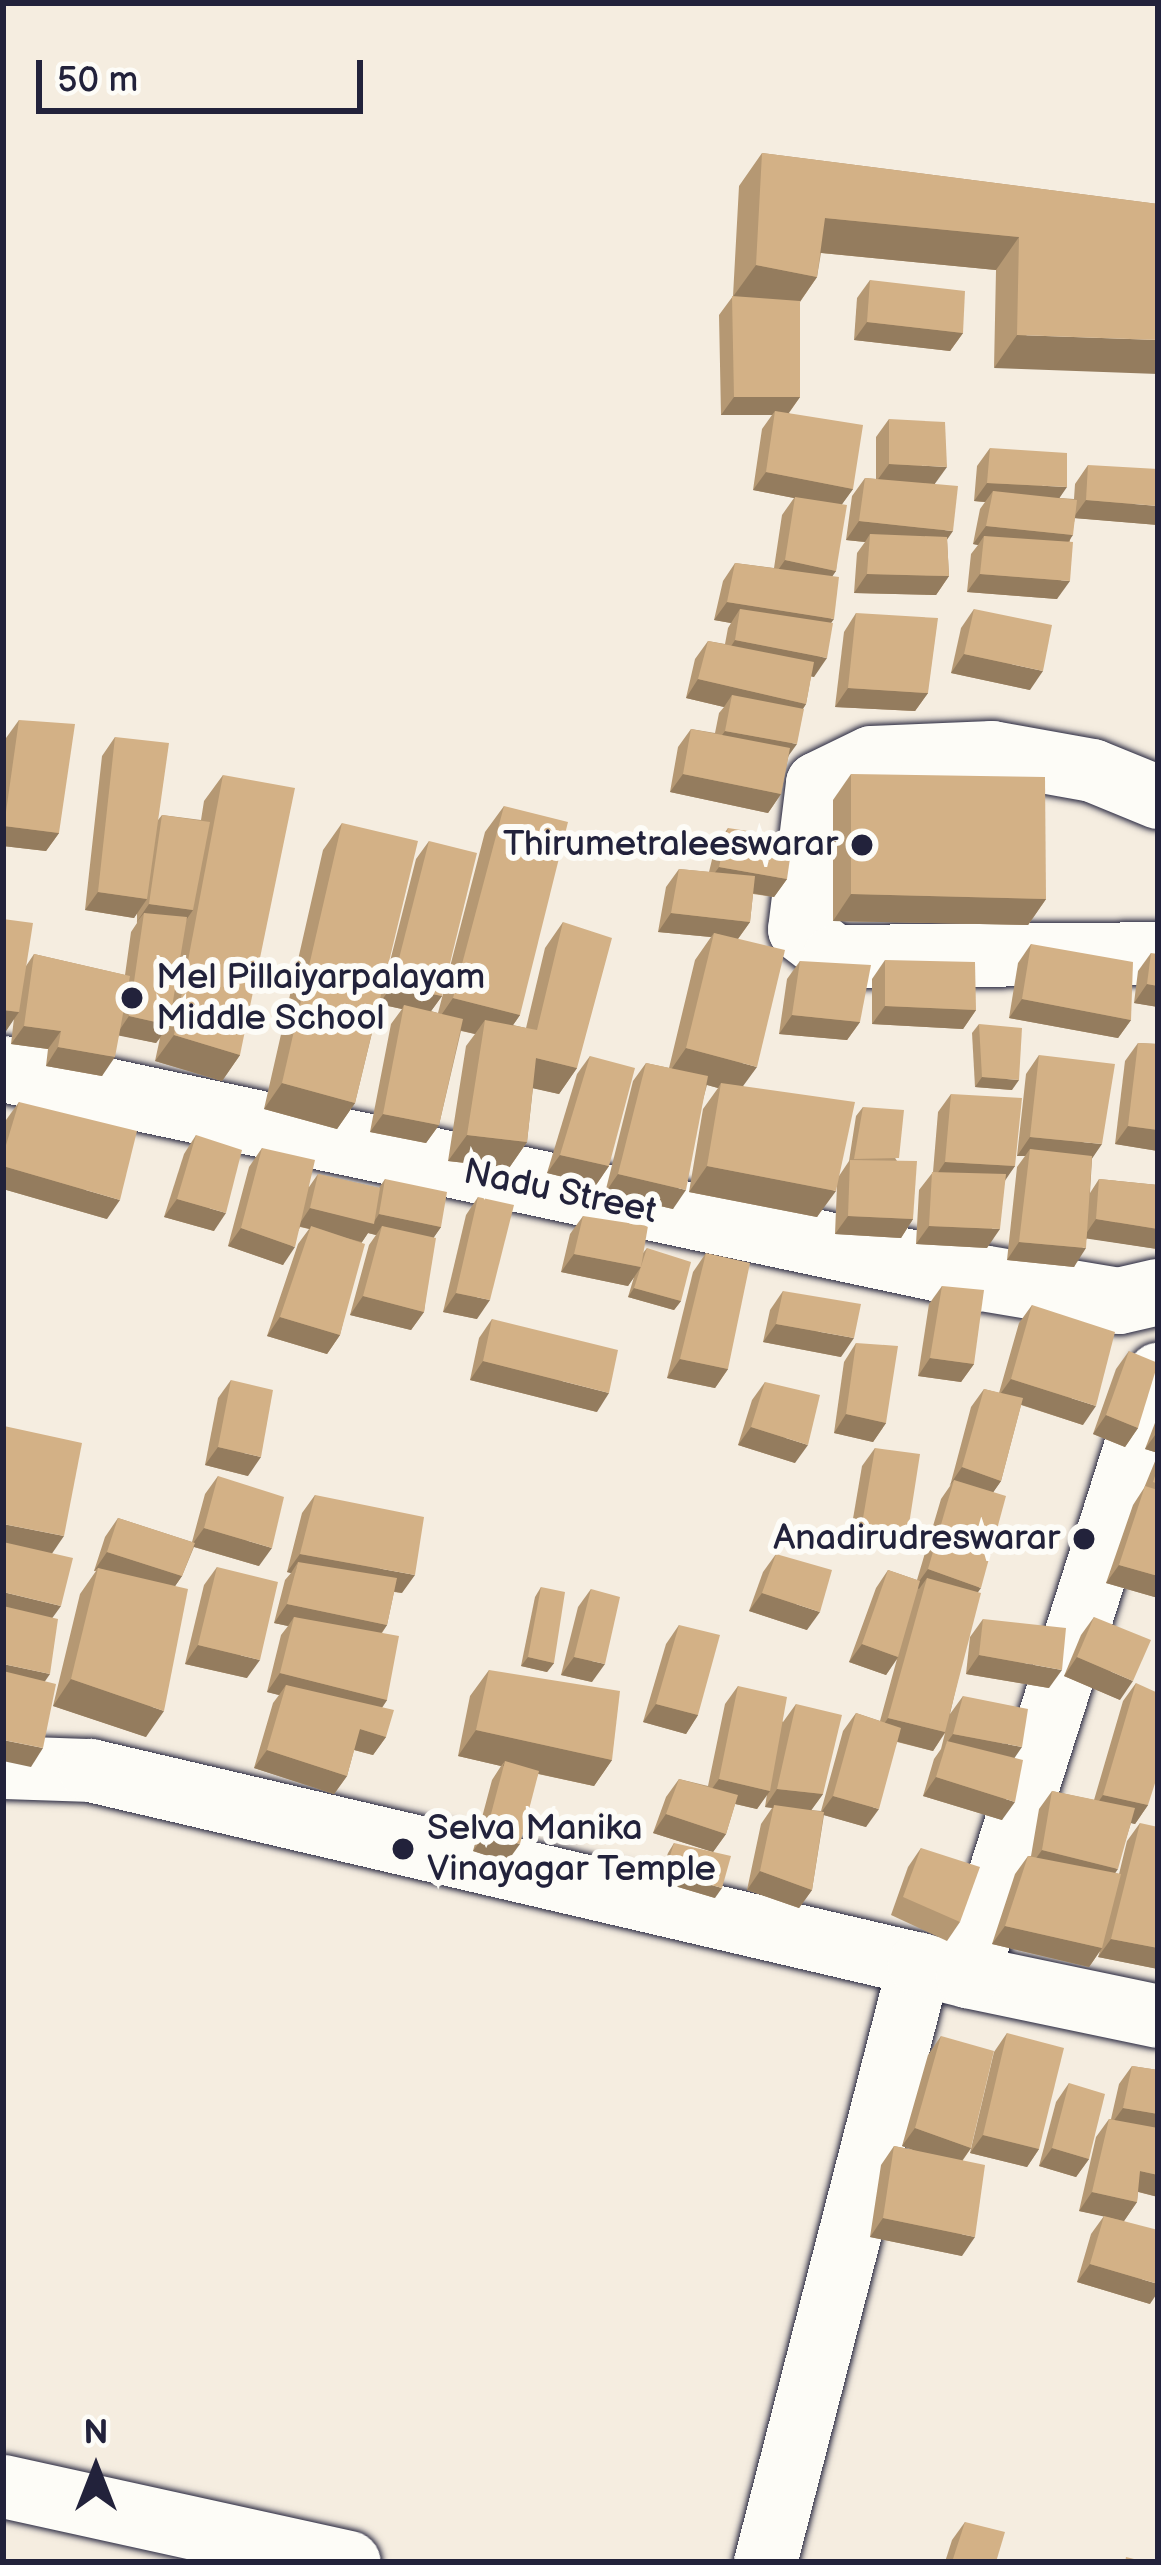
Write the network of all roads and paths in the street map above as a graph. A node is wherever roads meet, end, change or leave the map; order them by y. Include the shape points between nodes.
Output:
1 (1158, 797) edge
2 (1158, 953) edge
3 (3, 1069) edge
4 (1145, 1311) edge
5 (1158, 1374) edge
6 (3, 1767) edge
7 (943, 1970) junction
8 (1158, 2016) edge
9 (3, 2486) edge
10 (350, 2562) edge
11 (765, 2562) edge

1 - 2 street via 1092,770 992,752 871,758 817,783 799,929 834,956
3 - 4 main road, Nadu Street
5 - 7 street
6 - 7 street via 90,1770
7 - 8 street
7 - 11 street
9 - 10 street

